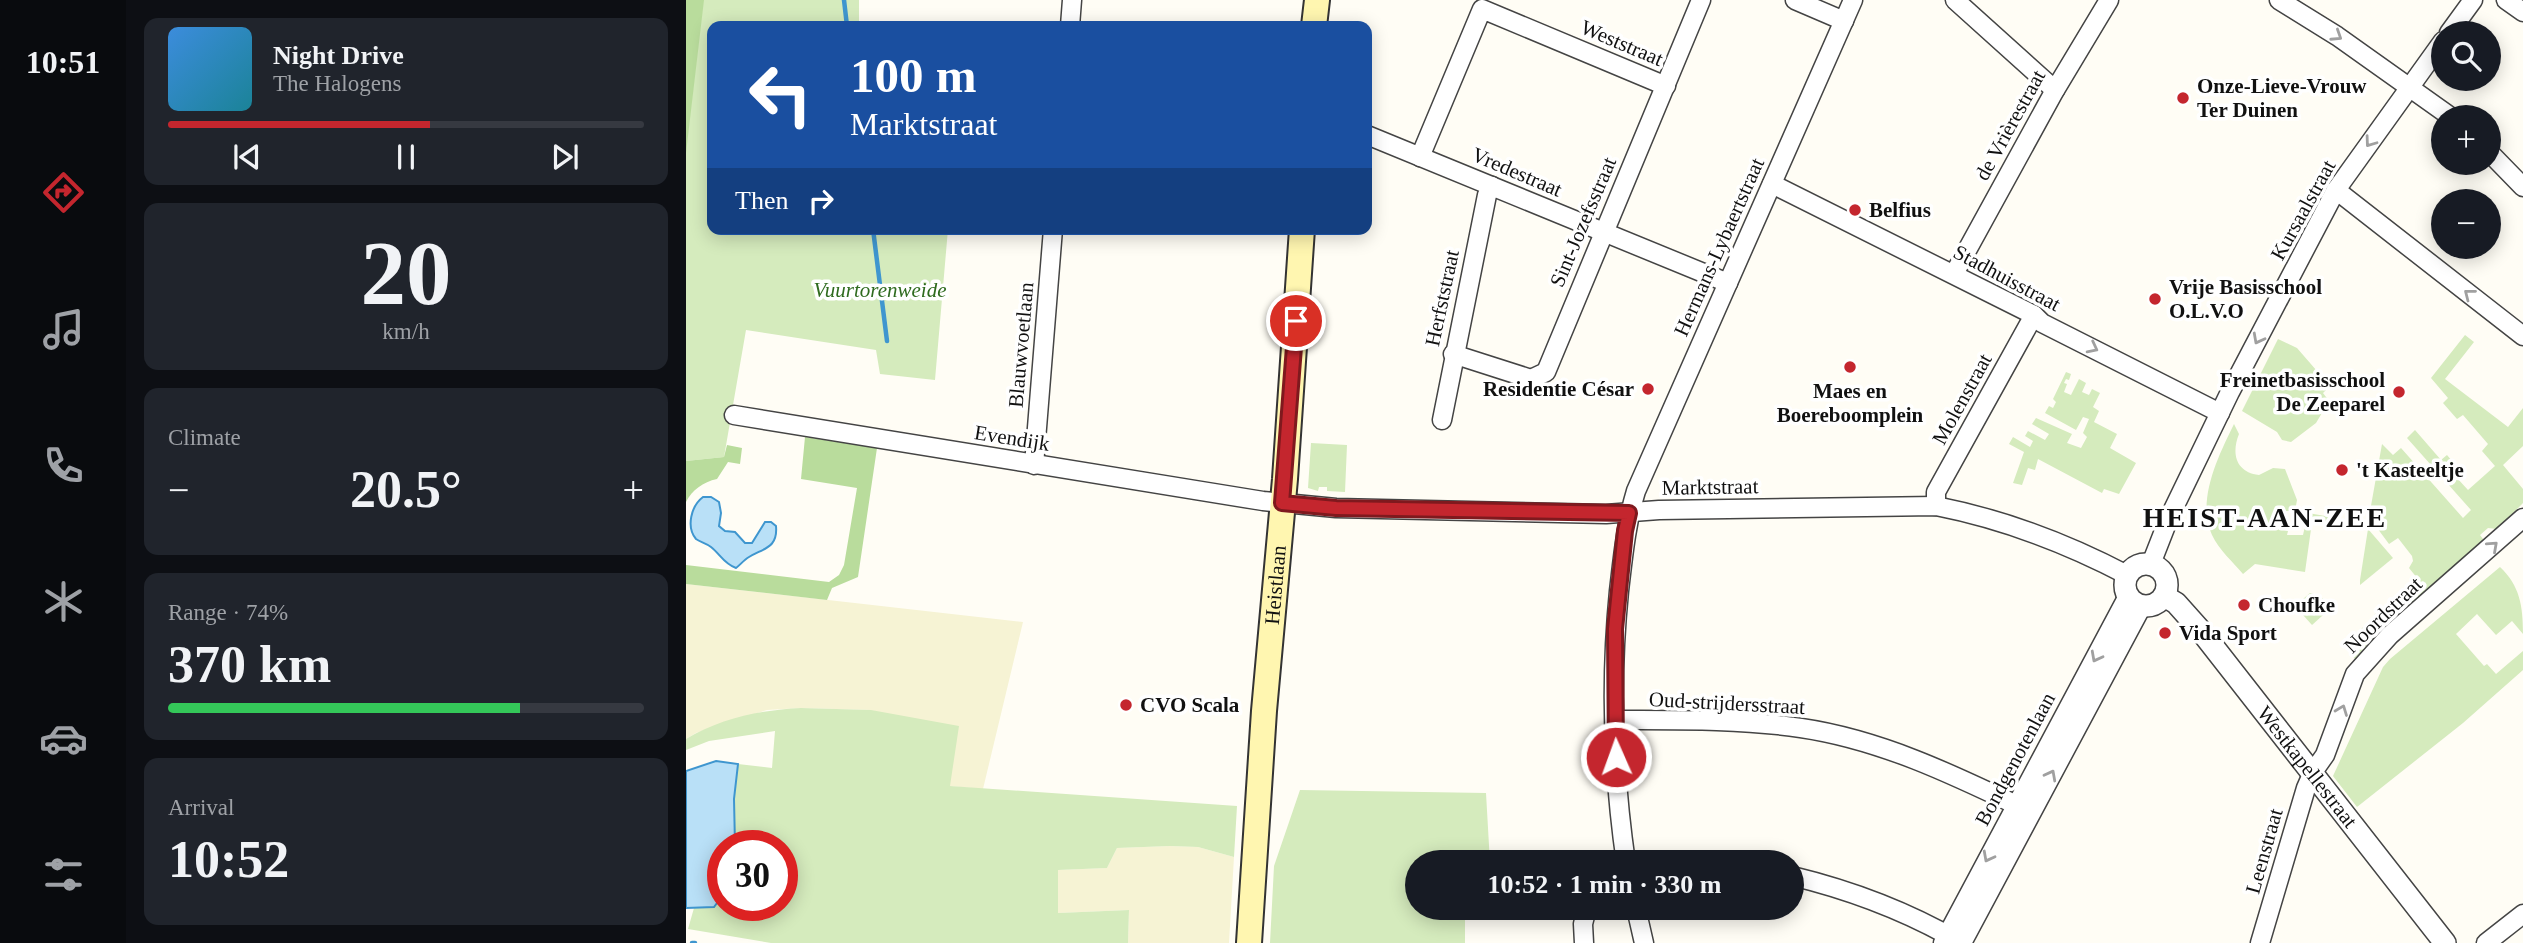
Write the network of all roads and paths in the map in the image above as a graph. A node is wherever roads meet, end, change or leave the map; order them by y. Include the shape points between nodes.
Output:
1 (1072, 0) edge
2 (1317, 0) edge
3 (1701, 0) edge
4 (1795, 0) edge
5 (1853, 0) edge
6 (1955, 0) edge
7 (2109, 0) edge
8 (2279, 0) edge
9 (2473, 0) edge
10 (2506, 0) edge
11 (2523, 12) edge
12 (1070, 21) edge
13 (1315, 21) edge
14 (1844, 21) junction
15 (2458, 21) edge
16 (2431, 57) edge
17 (1666, 86) junction
18 (2410, 86) junction
19 (2055, 90) junction
20 (2435, 105) edge
21 (1372, 137) edge
22 (1420, 157) junction
23 (2501, 164) edge
24 (1772, 184) junction
25 (1492, 186) junction
26 (2523, 187) edge
27 (2336, 190) junction
28 (1602, 233) junction
29 (1053, 235) edge
30 (1302, 235) edge
31 (1954, 274) junction
32 (1728, 283) junction
33 (2034, 315) junction
34 (2523, 336) edge
35 (1453, 354) junction
36 (2220, 413) junction
37 (734, 415) dead end
38 (1441, 420) dead end
39 (1034, 465) junction
40 (1282, 503) junction
41 (1936, 506) junction
42 (1629, 513) junction
43 (2523, 518) edge
44 (2151, 564) junction
45 (2132, 592) junction
46 (2164, 596) junction
47 (1615, 720) junction
48 (2313, 772) junction
49 (2024, 809) junction
50 (1624, 850) edge
51 (1804, 879) edge
52 (2523, 914) edge
53 (1584, 920) edge
54 (1639, 920) edge
55 (1955, 941) edge
56 (2439, 941) edge
57 (1249, 943) edge
58 (1584, 943) edge
59 (1644, 943) edge
60 (2260, 943) edge
61 (2486, 943) edge

1 - 12 street
2 - 13 main road
3 - 17 street, Sint-Jozefsstraat
4 - 14 street
5 - 14 street, Hermans-Lybaertstraat
6 - 19 street
7 - 19 street, de Vrièrestraat
8 -> 18 street
9 - 15 street
10 - 11 street
14 - 24 street, Hermans-Lybaertstraat
16 - 18 street, Kursaalstraat
17 - 22 street, Weststraat via 1482,9
17 - 28 street, Sint-Jozefsstraat
18 - 20 street
18 -> 27 street, Kursaalstraat
19 - 31 street, de Vrièrestraat
21 - 22 street, Vredestraat
22 - 25 street, Vredestraat
23 - 26 street
24 - 31 street, Stadhuisstraat
24 - 32 street, Hermans-Lybaertstraat
25 - 28 street, Vredestraat
25 - 35 street, Herfststraat
34 -> 27 street
27 -> 36 street, Kursaalstraat
28 - 32 street, Vredestraat
28 - 35 street, Sint-Jozefsstraat via 1546,372 1531,379
29 - 39 street, Blauwvoetlaan
30 - 40 main road, Heistlaan
31 - 33 street, Stadhuisstraat
32 - 42 street, Hermans-Lybaertstraat
33 -> 36 street, Stadhuisstraat
33 - 41 street, Molenstraat via 1936,492
35 - 38 street, Herfststraat
36 - 44 street, Kursaalstraat
37 - 39 street, Evendijk
39 - 40 street, Evendijk
40 - 42 street, Marktstraat
40 - 57 main road, Heistlaan
41 - 42 street, Marktstraat
41 - 45 street, Marktstraat via 1979,515 2065,546
42 - 47 street, Hermans-Lybaertstraat via 1615,629
48 -> 43 street, Noordstraat via 2325,755 2355,674 2390,635
44 - 45 street via 2133,568
44 - 46 street via 2166,577
45 - 46 street via 2158,602
45 - 49 street, Bondgenotenlaan
46 - 48 street, Westkapellestraat via 2201,631
47 - 49 street, Oud-strijdersstraat via 1725,721 1846,737 1939,769
47 - 50 street, Hermans-Lybaertstraat
48 - 56 street, Westkapellestraat
48 - 60 street, Leenstraat
49 - 55 street, Bondgenotenlaan
51 - 55 street via 1886,906
52 - 61 street
53 - 58 street
54 - 59 street

